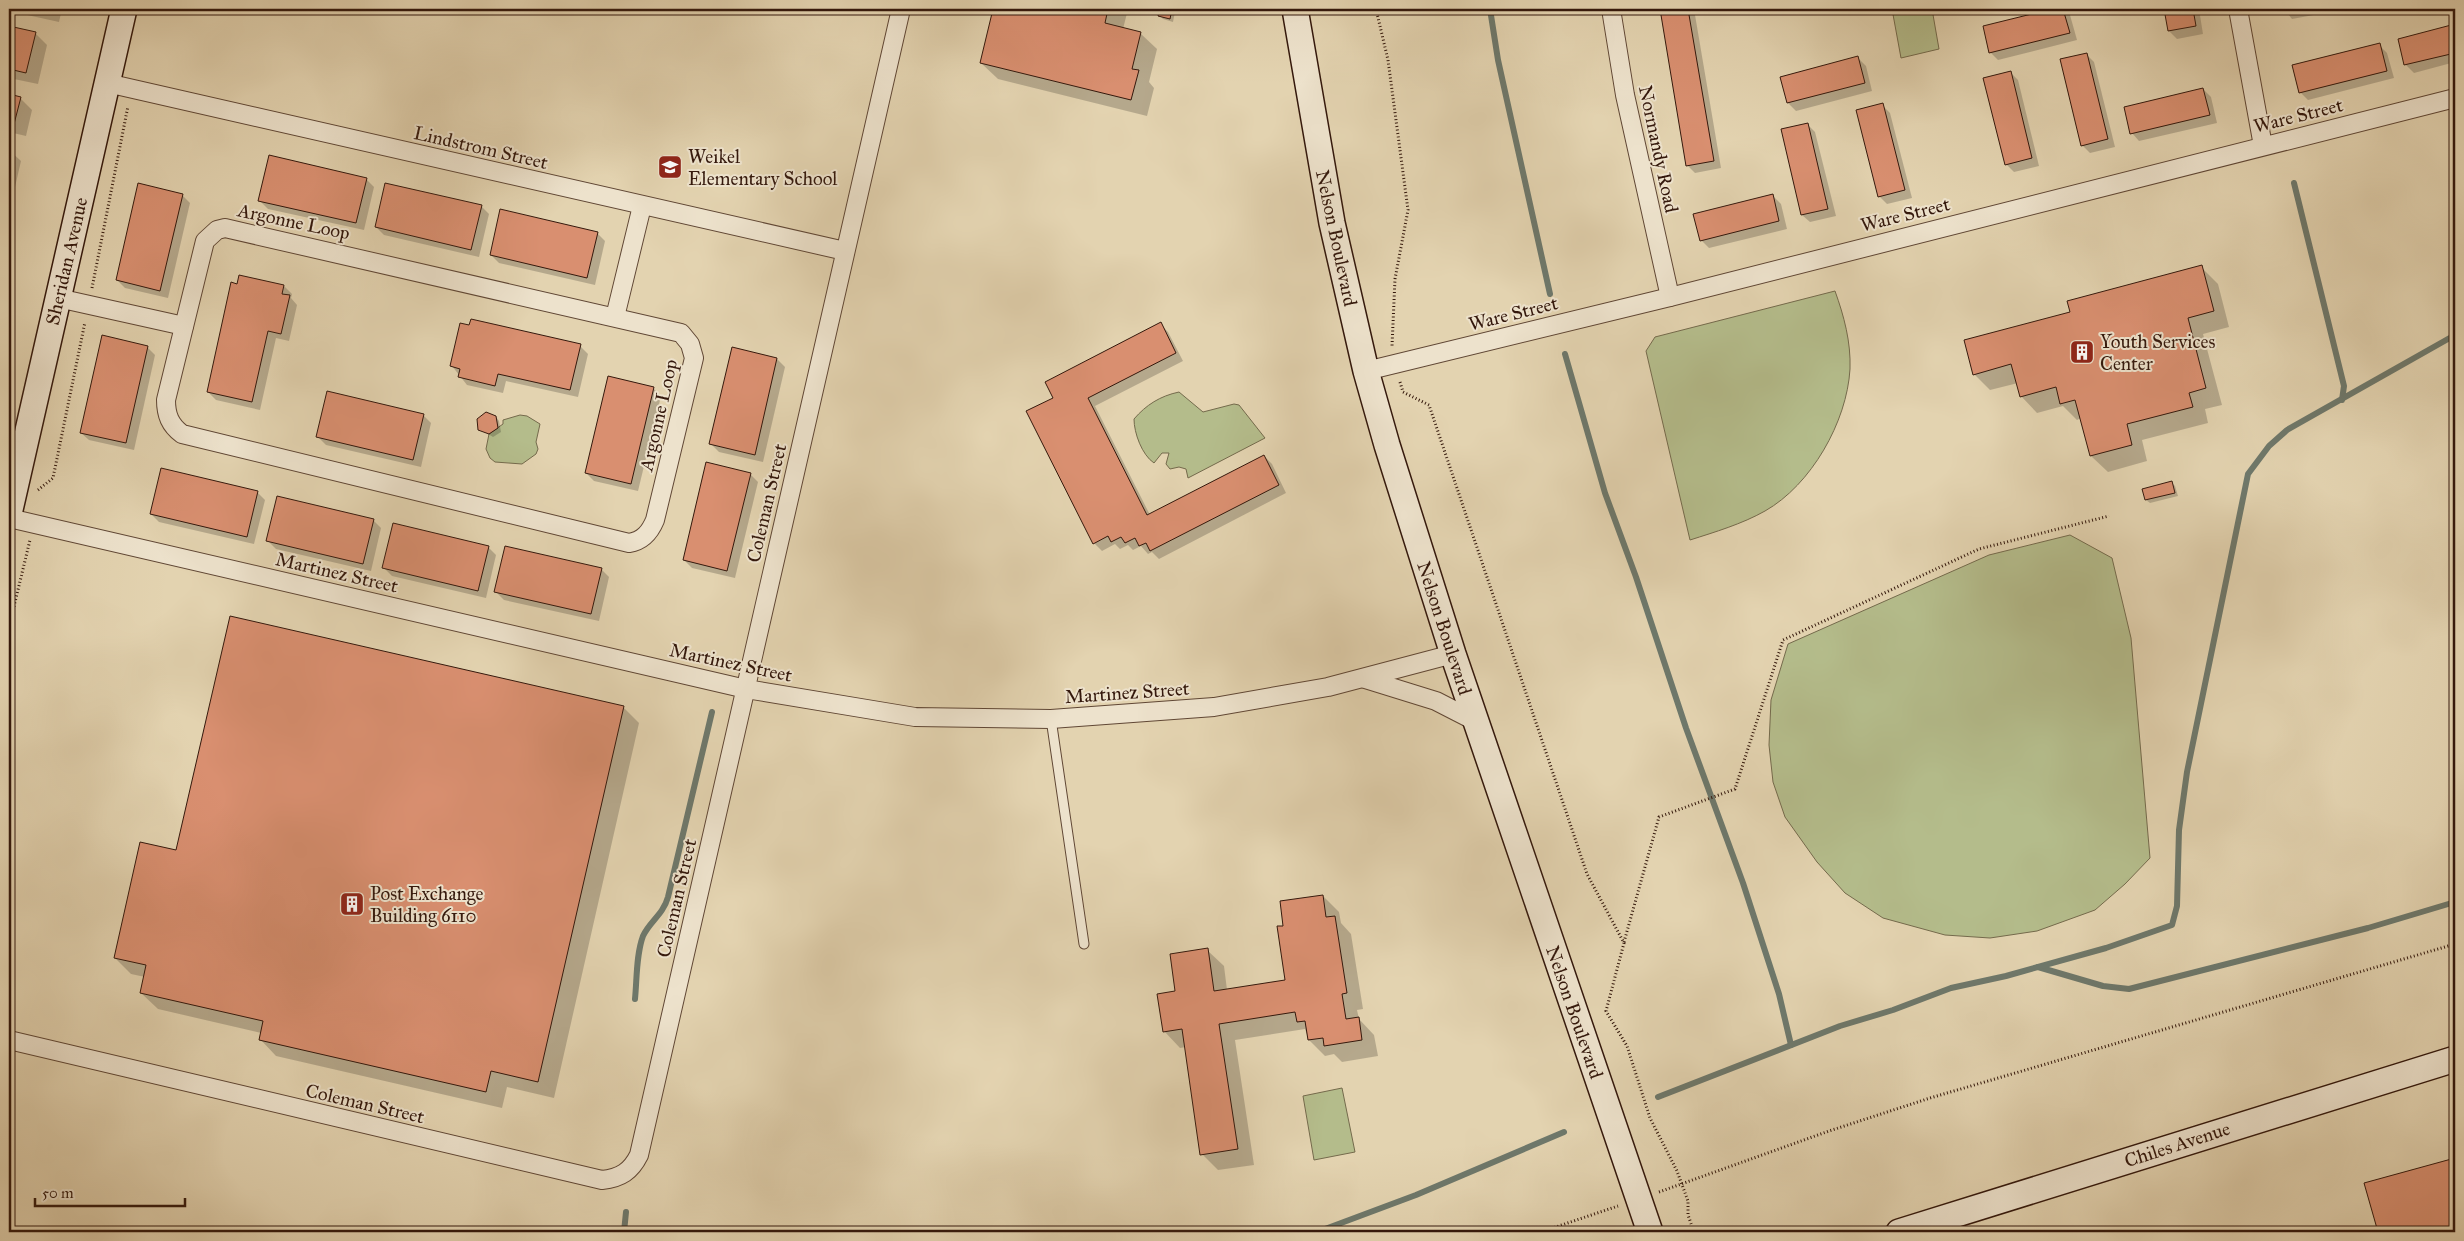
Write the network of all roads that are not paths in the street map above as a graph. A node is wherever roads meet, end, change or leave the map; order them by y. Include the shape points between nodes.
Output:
1 (124, 9) edge
2 (901, 9) edge
3 (1295, 9) edge
4 (1611, 9) edge
5 (2238, 9) edge
6 (107, 83) junction
7 (2455, 98) edge
8 (2263, 146) junction
9 (642, 206) junction
10 (845, 251) junction
11 (1670, 297) junction
12 (58, 298) junction
13 (615, 316) junction
14 (184, 326) junction
15 (1366, 371) junction
16 (9, 516) edge
17 (1454, 654) junction
18 (1362, 678) junction
19 (746, 688) junction
20 (1051, 719) junction
21 (1477, 722) junction
22 (1084, 944) dead end
23 (9, 1040) edge
24 (2455, 1059) edge
25 (1944, 1226) edge
26 (1650, 1232) edge
27 (1899, 1232) edge

1 - 6 street, Sheridan Avenue
2 - 10 street, Coleman Street
3 - 15 street, Nelson Boulevard via 1332,223
4 - 11 street, Normandy Road via 1626,95
5 - 8 street
6 - 9 street, Lindstrom Street
6 - 12 street, Sheridan Avenue
7 - 8 street, Ware Street
8 - 11 street, Ware Street
9 - 10 street, Lindstrom Street
9 - 13 street
10 - 19 street, Coleman Street
11 - 15 street, Ware Street
12 - 14 street
12 - 16 street, Sheridan Avenue
13 - 14 street, Argonne Loop via 225,228 217,230 205,241
13 - 14 street, Argonne Loop via 681,333 690,344 694,358 656,520 646,535 629,543 188,438 175,429 166,411
15 - 17 street, Nelson Boulevard via 1408,515
16 - 19 street, Martinez Street
17 - 18 street, Martinez Street
17 - 21 street, Nelson Boulevard
18 - 20 street, Martinez Street via 1214,707
18 - 21 street via 1436,701
19 - 20 street, Martinez Street via 915,717
19 - 23 street, Coleman Street via 639,1155 623,1175 602,1180
20 - 22 lane
21 - 26 street, Nelson Boulevard
24 - 25 street, Chiles Avenue
25 - 27 street, Chiles Avenue

